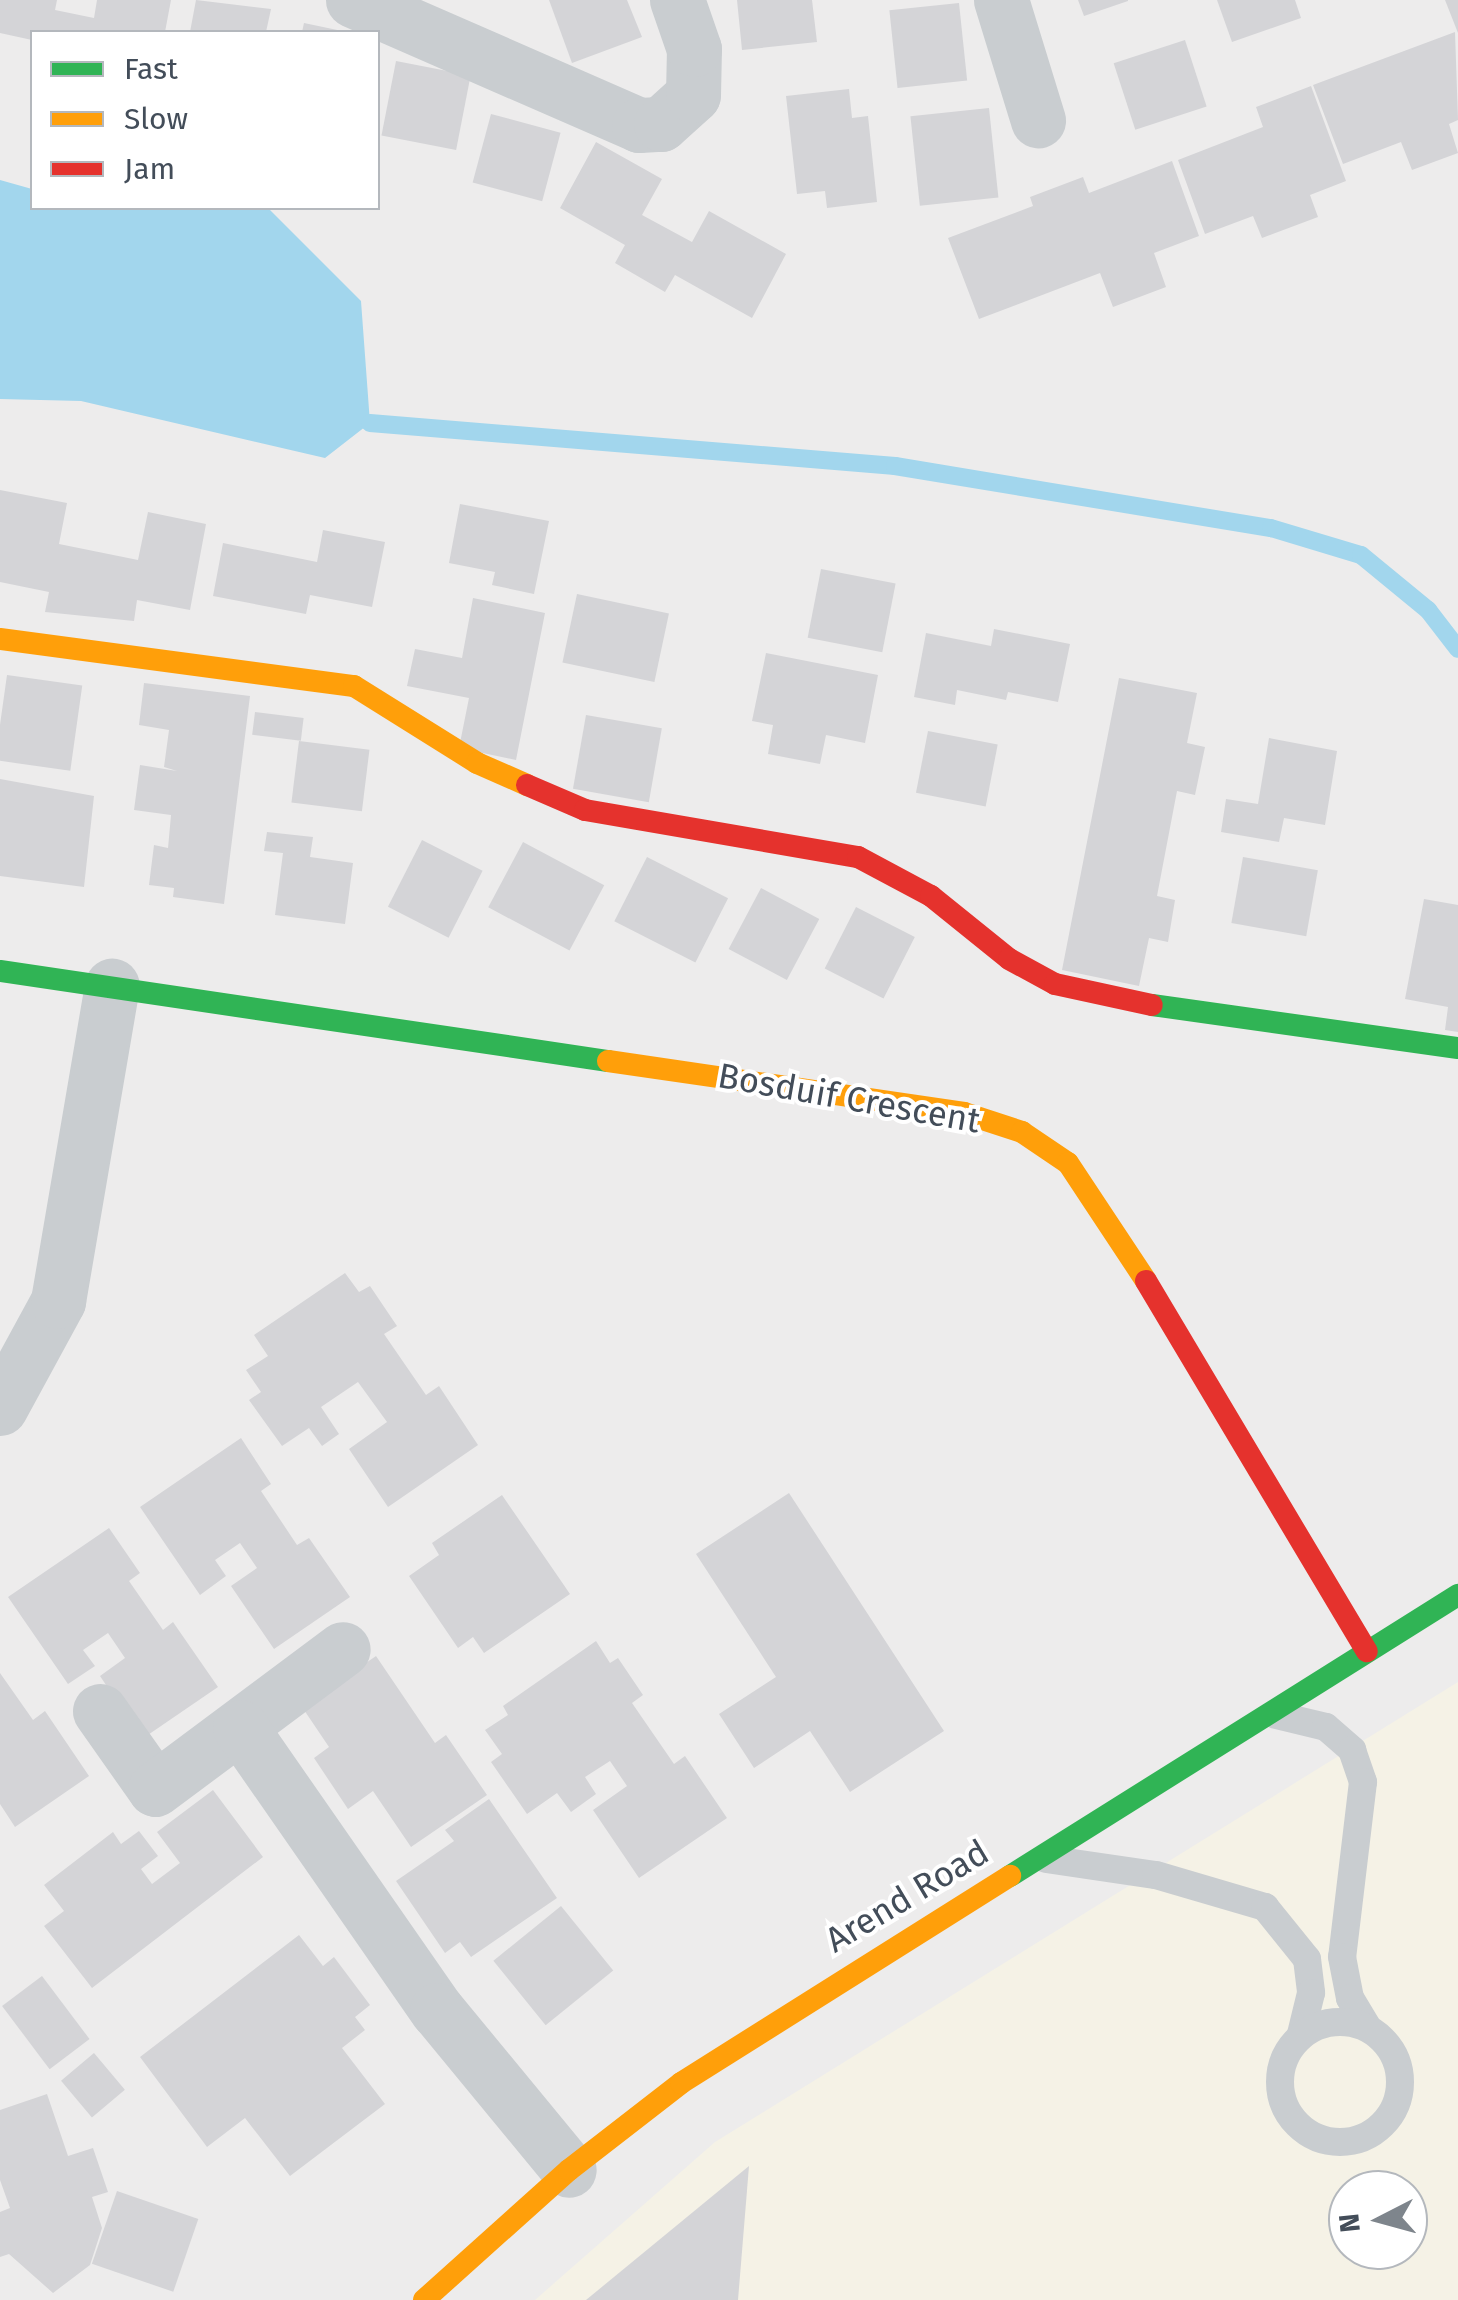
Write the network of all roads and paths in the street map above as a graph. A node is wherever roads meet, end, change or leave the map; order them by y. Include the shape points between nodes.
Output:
1 (677, 0) edge
2 (1001, 0) edge
3 (382, 4) edge
4 (1038, 120) dead end
5 (0, 639) edge
6 (0, 971) edge
7 (112, 986) junction
8 (1458, 1048) edge
9 (0, 1408) edge
10 (1458, 1595) edge
11 (343, 1649) dead end
12 (1367, 1651) junction
13 (100, 1711) dead end
14 (1264, 1714) junction
15 (240, 1727) junction
16 (1037, 1858) junction
17 (1368, 2028) junction
18 (1301, 2034) junction
19 (569, 2170) junction
20 (424, 2300) edge

1 - 3 street via 694,49 693,96 670,119 638,125
2 - 4 street
5 - 8 street via 354,686 477,763 586,810 858,857 931,896 1009,959 1055,984 1106,998
6 - 7 street, Bosduif Crescent
7 - 9 street via 58,1301
7 - 12 street, Bosduif Crescent via 964,1113 1022,1132 1068,1163 1111,1222
10 - 12 street, Arend Road
11 - 15 street
12 - 14 street, Arend Road
13 - 15 street via 155,1789
14 - 16 street, Arend Road
14 - 17 lane via 1326,1727 1352,1750 1362,1782 1342,1957 1350,1998
15 - 19 street via 436,2010
16 - 18 lane via 1156,1875 1265,1908 1307,1959 1311,1993
16 - 19 street, Arend Road via 795,2006
17 - 18 lane via 1344,2021
17 - 18 lane via 1387,2042 1401,2088 1378,2129 1334,2143 1310,2136 1281,2100 1278,2076
19 - 20 street, Arend Road

